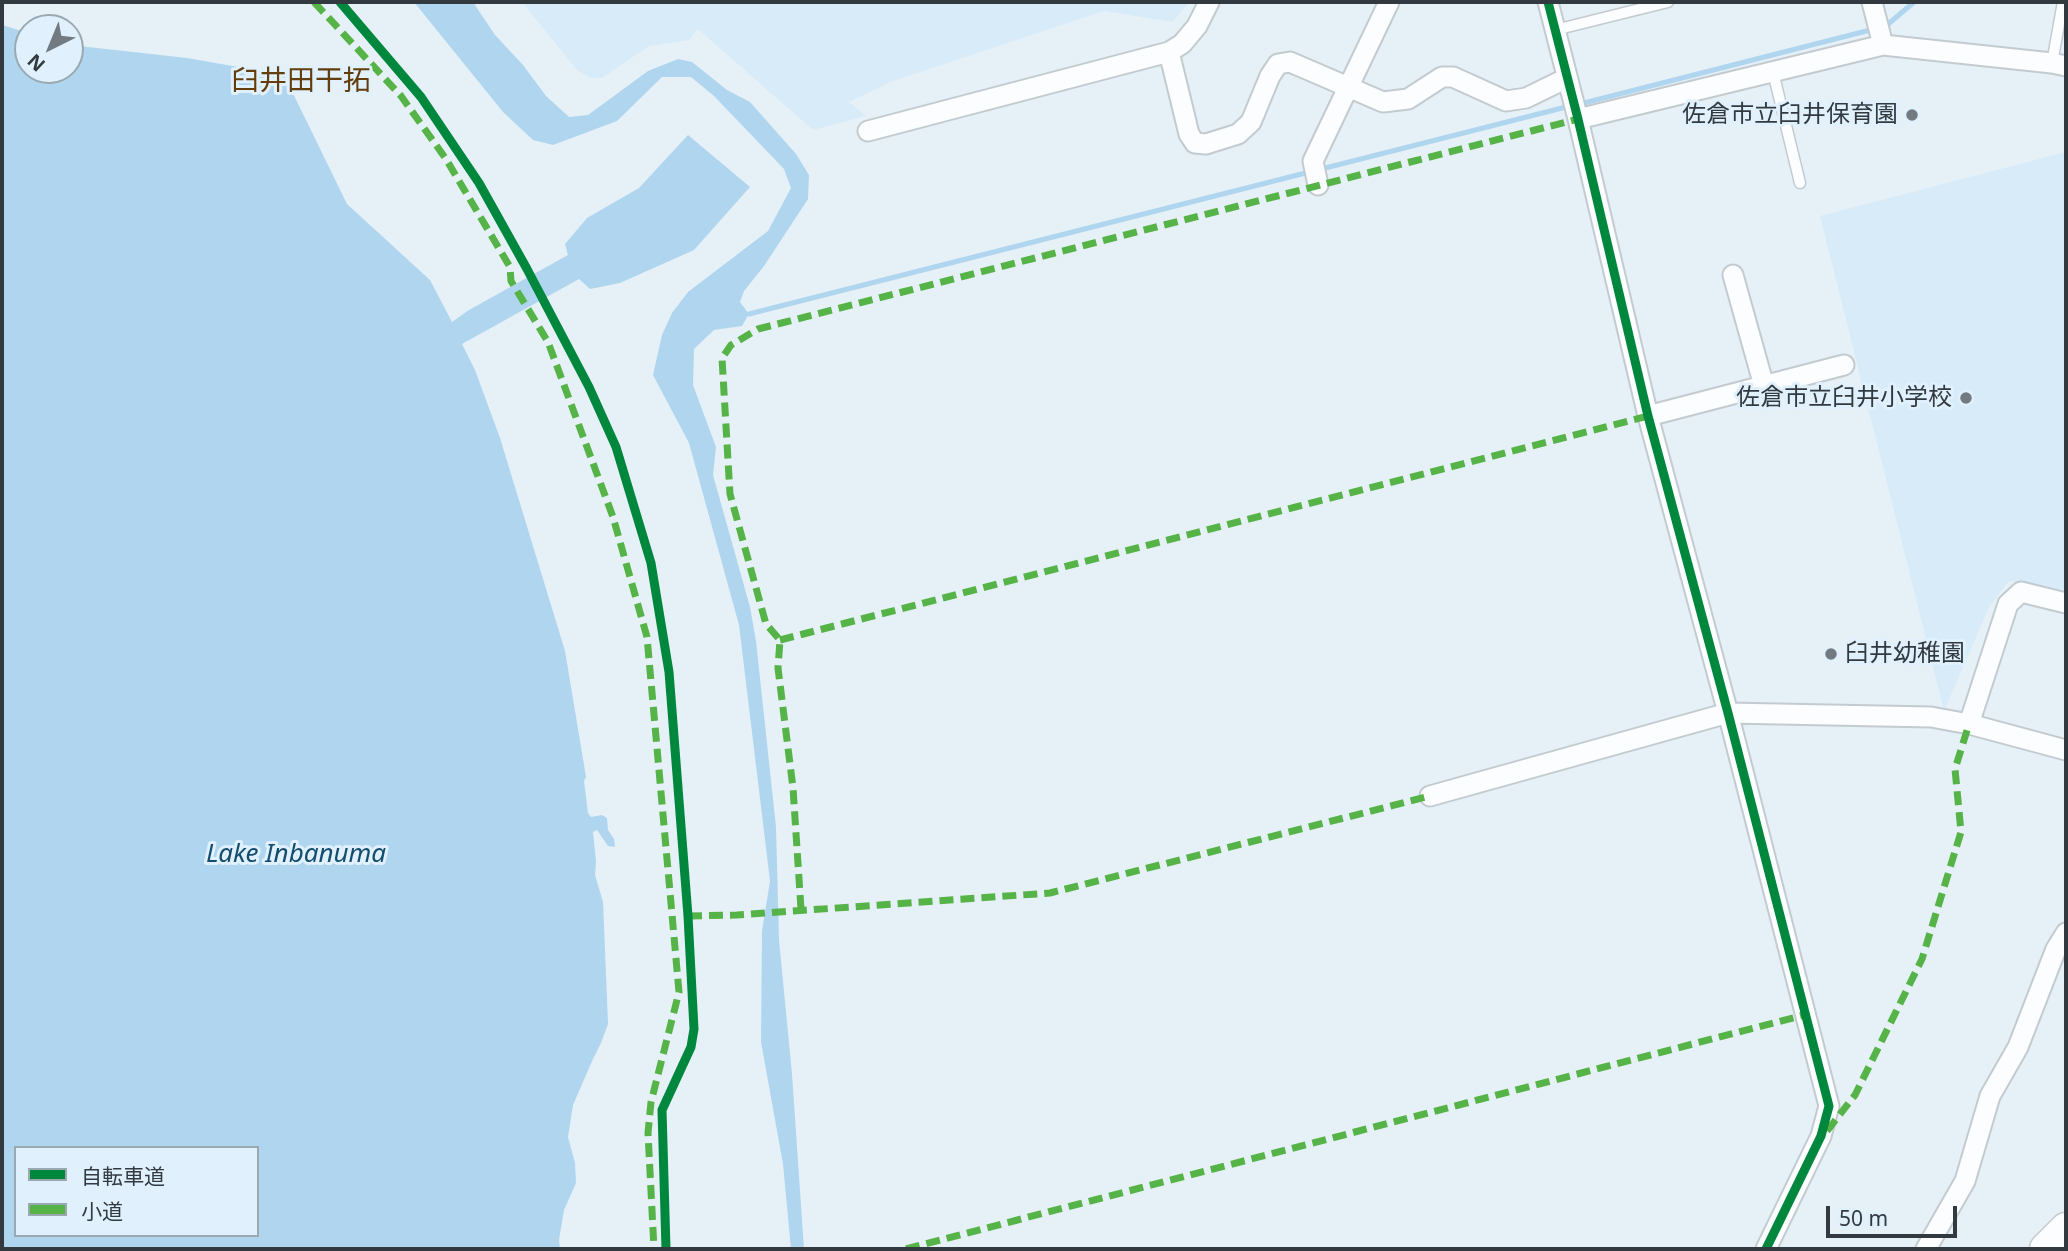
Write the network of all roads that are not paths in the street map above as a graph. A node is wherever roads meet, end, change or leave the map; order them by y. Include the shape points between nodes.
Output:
1 (1209, 2) edge
2 (1389, 2) edge
3 (1548, 2) edge
4 (1668, 2) edge
5 (2063, 2) edge
6 (1878, 26) edge
7 (1555, 30) junction
8 (1169, 52) junction
9 (2059, 65) edge
10 (1773, 72) junction
11 (1567, 78) junction
12 (1348, 88) junction
13 (1576, 110) junction
14 (868, 131) dead end
15 (1316, 175) dead end
16 (1800, 183) dead end
17 (1733, 275) dead end
18 (1844, 365) dead end
19 (1764, 386) junction
20 (1648, 416) junction
21 (2066, 603) edge
22 (1728, 713) junction
23 (1969, 724) junction
24 (2066, 750) edge
25 (1430, 796) dead end
26 (2066, 933) edge
27 (2066, 1229) edge
28 (1766, 1249) edge
29 (1926, 1249) edge
30 (2046, 1249) edge

1 - 8 street via 1197,26
2 - 12 street
3 - 7 street
4 - 7 lane
5 - 9 lane
6 - 9 street
6 - 10 street
7 - 11 street
8 - 12 street via 1195,143 1238,134 1251,122 1278,64 1290,62
8 - 14 street
10 - 13 street
10 - 16 lane
11 - 12 street via 1526,98 1506,101 1453,77 1442,77 1408,99 1393,102
11 - 13 street
12 - 15 street
13 - 20 street
17 - 19 street
18 - 19 street
19 - 20 street
20 - 22 street
21 - 23 street via 2021,592 2008,604
22 - 23 street via 1931,717
22 - 25 street
22 - 28 street via 1829,1106 1821,1136
23 - 24 street
26 - 29 street via 2018,1047 1990,1096 1965,1181
27 - 30 main road

